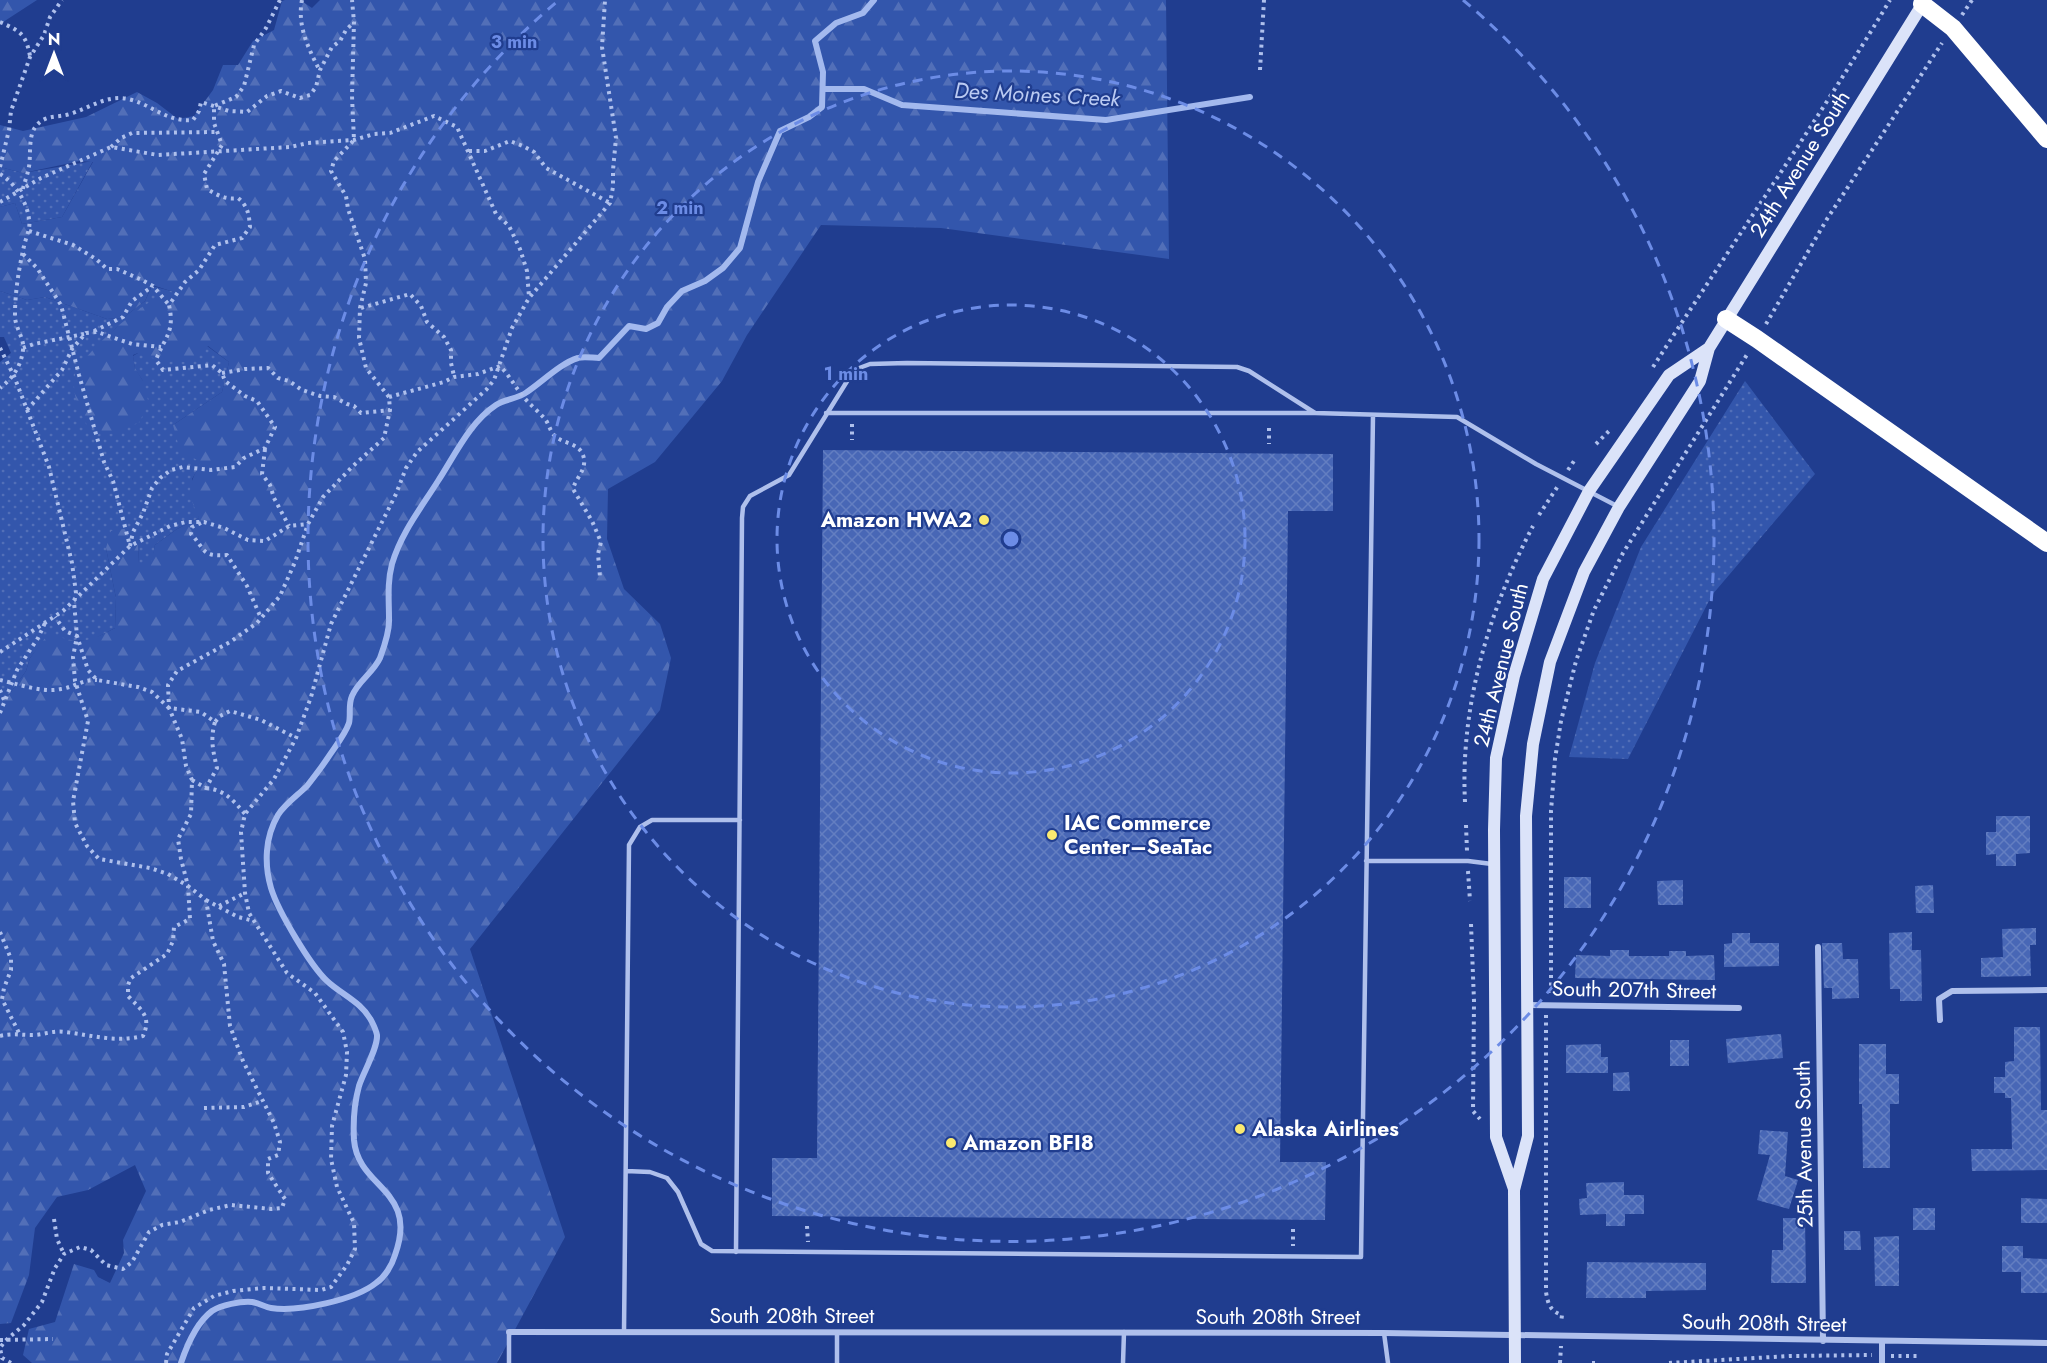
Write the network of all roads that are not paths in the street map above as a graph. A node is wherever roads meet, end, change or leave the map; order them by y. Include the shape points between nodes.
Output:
1 (1924, 2) edge
2 (2047, 139) edge
3 (1726, 319) junction
4 (1708, 348) junction
5 (826, 413) junction
6 (1315, 413) junction
7 (1372, 415) junction
8 (1589, 491) junction
9 (1619, 507) junction
10 (2047, 543) edge
11 (740, 820) junction
12 (1366, 861) junction
13 (1495, 864) junction
14 (1818, 947) dead end
15 (2047, 990) edge
16 (1528, 1005) junction
17 (1739, 1008) dead end
18 (1940, 1020) dead end
19 (626, 1171) junction
20 (1514, 1190) junction
21 (736, 1252) junction
22 (509, 1332) joint
23 (624, 1332) junction
24 (1124, 1332) junction
25 (837, 1333) junction
26 (1384, 1333) junction
27 (1515, 1335) junction
28 (1823, 1341) junction
29 (1882, 1341) junction
30 (2047, 1343) edge
31 (1882, 1359) edge
32 (509, 1363) edge
33 (837, 1363) edge
34 (1123, 1363) edge
35 (1388, 1363) edge
36 (1515, 1363) edge

1 - 2 highway via 1953,28
1 - 3 street, 24th Avenue South
3 - 4 street, 24th Avenue South
3 - 10 highway
4 - 8 street, 24th Avenue South via 1669,375
4 - 9 street, 24th Avenue South via 1700,381
5 - 6 lane
5 - 6 lane via 854,370 870,364 908,363 1237,367
5 - 11 lane via 789,475 750,496 743,507
6 - 7 lane
7 - 8 lane via 1457,417
7 - 12 lane
8 - 9 lane
8 - 13 street, 24th Avenue South via 1543,579 1514,676 1496,758
9 - 16 street, 24th Avenue South via 1584,572 1550,662 1533,744 1526,816
11 - 19 lane via 652,820 640,827 630,845
11 - 21 lane
12 - 13 lane
12 - 21 lane via 1361,1257
13 - 20 street, 24th Avenue South via 1496,1137
14 - 28 street, 25th Avenue South
15 - 18 street via 1952,991 1939,999
16 - 17 street, South 207th Street
16 - 20 street, 24th Avenue South via 1528,1136
19 - 21 lane via 668,1178 701,1244 712,1251
19 - 23 lane
20 - 27 street, 24th Avenue South
22 - 23 street, South 208th Street
22 - 32 lane
23 - 25 street, South 208th Street
24 - 25 street, South 208th Street
24 - 26 street, South 208th Street
24 - 34 lane
25 - 33 lane
26 - 27 street, South 208th Street
26 - 35 lane
27 - 28 street, South 208th Street
27 - 36 street, 24th Avenue South
28 - 29 street, South 208th Street
29 - 30 street, South 208th Street
29 - 31 street

